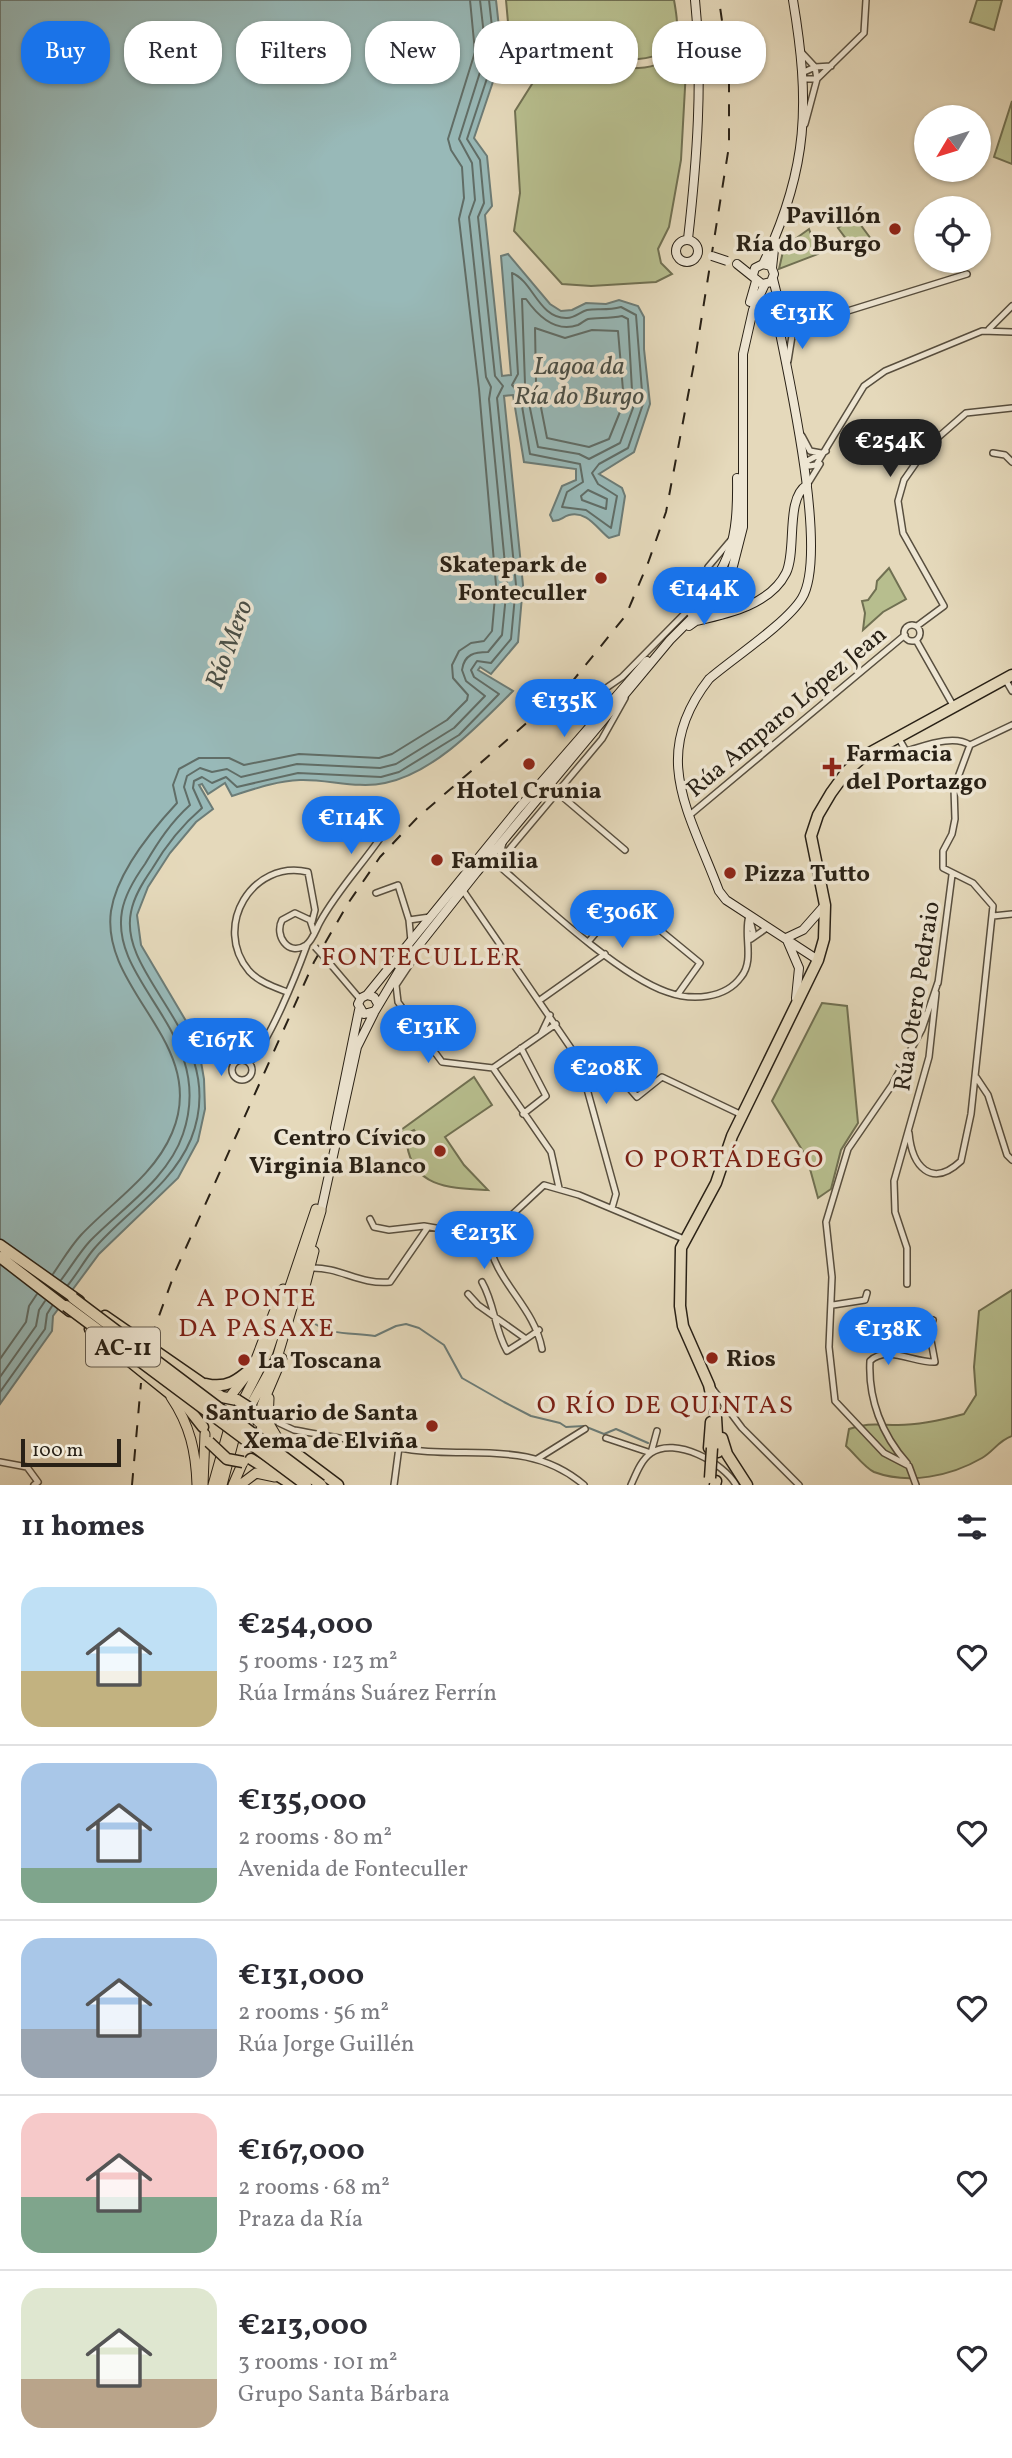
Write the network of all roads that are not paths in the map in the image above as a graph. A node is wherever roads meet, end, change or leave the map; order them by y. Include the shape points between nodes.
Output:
1 (695, 0) edge
2 (793, 0) edge
3 (866, 0) edge
4 (802, 53) junction
5 (831, 66) junction
6 (815, 67) junction
7 (804, 76) junction
8 (817, 79) junction
9 (805, 124) junction
10 (775, 237) junction
11 (688, 239) junction
12 (697, 254) junction
13 (737, 264) junction
14 (762, 264) junction
15 (772, 268) junction
16 (967, 274) dead end
17 (763, 281) junction
18 (1012, 306) edge
19 (776, 308) junction
20 (805, 324) junction
21 (989, 329) junction
22 (780, 332) junction
23 (1012, 332) edge
24 (743, 355) junction
25 (787, 371) junction
26 (1012, 408) edge
27 (798, 426) junction
28 (826, 451) junction
29 (993, 453) dead end
30 (1012, 461) edge
31 (805, 462) junction
32 (807, 485) junction
33 (738, 538) junction
34 (713, 560) junction
35 (725, 566) junction
36 (709, 601) junction
37 (917, 626) junction
38 (905, 635) junction
39 (670, 640) junction
40 (916, 640) junction
41 (1008, 677) edge
42 (1012, 691) edge
43 (627, 694) junction
44 (558, 707) dead end
45 (954, 707) junction
46 (1012, 725) edge
47 (596, 731) junction
48 (898, 737) junction
49 (602, 739) junction
50 (970, 745) junction
51 (550, 772) junction
52 (558, 793) junction
53 (519, 808) junction
54 (691, 814) junction
55 (372, 817) dead end
56 (625, 850) dead end
57 (490, 859) junction
58 (952, 875) junction
59 (462, 889) junction
60 (376, 893) dead end
61 (440, 905) junction
62 (825, 905) junction
63 (1012, 914) edge
64 (749, 916) junction
65 (993, 916) junction
66 (430, 917) junction
67 (409, 920) junction
68 (312, 922) junction
69 (768, 927) junction
70 (314, 932) junction
71 (786, 938) junction
72 (411, 941) junction
73 (589, 941) junction
74 (748, 941) junction
75 (423, 942) junction
76 (311, 944) junction
77 (605, 954) junction
78 (818, 960) junction
79 (938, 982) junction
80 (287, 992) junction
81 (678, 994) junction
82 (364, 997) junction
83 (540, 1000) junction
84 (398, 1002) junction
85 (377, 1005) junction
86 (359, 1010) junction
87 (550, 1015) junction
88 (556, 1024) junction
89 (783, 1033) junction
90 (541, 1034) junction
91 (522, 1048) junction
92 (249, 1063) dead end
93 (609, 1065) dead end
94 (493, 1068) junction
95 (976, 1077) junction
96 (343, 1104) junction
97 (523, 1114) junction
98 (742, 1115) junction
99 (909, 1133) junction
100 (1012, 1160) edge
101 (559, 1188) junction
102 (612, 1208) junction
103 (318, 1210) junction
104 (370, 1219) dead end
105 (428, 1227) junction
106 (488, 1237) junction
107 (684, 1239) junction
108 (0, 1245) edge
109 (0, 1257) edge
110 (311, 1268) junction
111 (292, 1276) junction
112 (482, 1282) dead end
113 (907, 1284) dead end
114 (867, 1293) dead end
115 (468, 1294) dead end
116 (69, 1302) junction
117 (833, 1305) junction
118 (494, 1315) junction
119 (933, 1320) dead end
120 (539, 1331) junction
121 (526, 1339) junction
122 (542, 1349) dead end
123 (693, 1350) junction
124 (253, 1367) junction
125 (201, 1382) junction
126 (272, 1382) junction
127 (709, 1385) junction
128 (168, 1393) junction
129 (230, 1398) junction
130 (279, 1423) dead end
131 (260, 1425) junction
132 (585, 1429) dead end
133 (657, 1431) dead end
134 (206, 1434) junction
135 (606, 1438) dead end
136 (278, 1439) junction
137 (399, 1447) junction
138 (713, 1450) junction
139 (651, 1453) junction
140 (537, 1458) junction
141 (247, 1460) junction
142 (0, 1462) edge
143 (909, 1465) junction
144 (710, 1482) edge
145 (34, 1485) edge
146 (197, 1485) edge
147 (203, 1485) edge
148 (214, 1485) edge
149 (222, 1485) edge
150 (233, 1485) edge
151 (240, 1485) edge
152 (293, 1485) edge
153 (306, 1485) edge
154 (321, 1485) edge
155 (338, 1485) edge
156 (394, 1485) edge
157 (584, 1485) edge
158 (631, 1485) edge
159 (736, 1485) edge
160 (747, 1485) edge
161 (799, 1485) edge
162 (916, 1485) edge

1 - 11 main road via 700,80
2 - 4 main road
3 - 5 street via 864,33
4 - 6 street
4 - 7 main road
5 - 6 street
5 - 8 street
6 - 7 street
6 - 8 street
7 - 8 street
7 - 9 main road
8 - 9 street
9 - 10 main road
10 - 14 main road
10 - 15 main road
11 - 12 main road via 695,242
11 - 12 main road via 678,243 676,254 683,261
12 - 13 main road, bridge
13 - 14 main road
13 - 17 main road
14 - 15 main road
14 - 17 main road
15 - 17 main road
16 - 20 street
17 - 19 main road
17 - 24 main road
17 - 33 main road via 739,350
18 - 21 street
19 - 22 main road
19 - 24 main road via 768,302 759,306
20 - 22 street
20 - 25 street via 792,337
21 - 23 street
21 - 28 street via 885,370 864,386
22 - 25 main road
24 - 33 main road
25 - 27 main road
26 - 37 street via 966,413 927,447 904,480 898,501 903,533 944,606
27 - 28 street via 810,451
27 - 31 main road
28 - 31 street
28 - 32 street
29 - 30 street
31 - 32 main road
32 - 39 main road via 797,496 791,557 780,582 749,605 696,621
32 - 54 main road via 810,571 803,596 709,678 687,709 676,770
33 - 34 street
33 - 35 main road
33 - 36 main road via 732,570
34 - 35 street
34 - 35 street
34 - 44 street via 698,600 622,677 600,693
35 - 36 street
35 - 51 main road via 691,613
36 - 39 main road
37 - 38 street via 908,626
37 - 40 street via 920,635
38 - 40 street
38 - 54 street, Rúa Amparo López Jean
39 - 43 main road
40 - 45 street
41 - 42 street
41 - 45 highway
43 - 47 main road
43 - 49 street
45 - 48 highway
46 - 50 street
47 - 49 street
47 - 51 main road
47 - 57 main road
48 - 50 street via 906,751 941,742 963,740
48 - 62 highway via 854,764 818,815 812,848
49 - 52 street
50 - 58 street, Rúa Otero Pedraio via 954,788 952,834 943,850 943,868
51 - 53 main road
52 - 56 street
52 - 57 street
53 - 57 street
53 - 61 main road
54 - 64 main road via 719,891
55 - 70 street via 381,837 335,896
57 - 59 street
57 - 59 main road
57 - 73 street
58 - 65 street via 973,883 987,896
58 - 79 street, Rúa Otero Pedraio
59 - 61 street
59 - 75 main road
59 - 83 street
60 - 67 street via 398,885
61 - 66 main road
62 - 71 main road via 803,930
62 - 78 highway
63 - 65 street
64 - 69 main road
64 - 74 street via 753,932
65 - 95 street
66 - 67 street
66 - 72 main road
67 - 72 street
68 - 70 street
68 - 76 street via 295,913 279,925 279,936 286,945
68 - 80 street via 315,910 308,872 272,874 249,890 240,904 235,936 239,955 250,972
69 - 71 main road
69 - 74 street
70 - 76 street
71 - 78 main road
71 - 89 main road via 797,960 799,983
72 - 82 main road
73 - 77 street
73 - 81 street via 618,907 627,903 700,963
74 - 81 street via 743,976 728,990 712,996
75 - 84 street via 396,985
75 - 85 main road
76 - 80 street
76 - 82 street, bridge
77 - 81 street via 635,976
77 - 83 street
78 - 89 highway
79 - 99 street, Rúa Otero Pedraio via 929,1058
79 - 117 street via 922,1029 892,1085 848,1149 826,1222
80 - 92 street
82 - 85 main road via 374,997
82 - 86 main road
83 - 87 street
84 - 85 street via 391,999
84 - 94 street via 442,1062
85 - 86 main road via 366,1014
85 - 96 main road via 357,1046
86 - 96 main road
87 - 88 street
87 - 90 street
88 - 90 street
88 - 102 street via 579,1060 616,1194
89 - 98 highway
90 - 91 street
91 - 94 street
91 - 97 street via 546,1097
93 - 98 street via 637,1097 662,1077
94 - 97 street
95 - 99 street via 964,1150 954,1168 933,1173 919,1167 910,1152
95 - 100 street via 988,1095
96 - 103 main road
97 - 101 street via 551,1152
98 - 107 highway via 716,1183
99 - 113 street, Rúa Otero Pedraio via 894,1181 895,1212 907,1248
101 - 102 street
101 - 106 street via 544,1185
102 - 107 street
103 - 110 main road
103 - 111 main road
103 - 149 main road via 277,1358 236,1432
104 - 105 street via 374,1227 389,1230
105 - 106 street
105 - 110 street via 390,1282 370,1284 335,1270
106 - 120 street via 498,1270
107 - 123 highway via 680,1306
108 - 116 highway
109 - 116 highway
110 - 126 main road
111 - 124 main road
111 - 148 main road via 268,1352 229,1428
112 - 118 street via 493,1302
114 - 117 street via 865,1300
115 - 118 street
116 - 125 highway, bridge via 121,1327
116 - 128 highway, AC-11, bridge via 109,1346
116 - 153 highway, AC-11, bridge
116 - 154 highway, AC-11, bridge
117 - 143 street via 829,1347 835,1401 884,1453
118 - 121 street
118 - 121 street via 507,1351
119 - 143 street via 929,1330 935,1362 887,1353 870,1361 869,1380 880,1421
120 - 121 street
120 - 122 street
123 - 127 highway
123 - 138 highway via 711,1422
124 - 125 highway via 236,1382
124 - 129 main road
125 - 129 highway
126 - 131 main road
126 - 136 main road via 268,1422
127 - 138 highway via 716,1417
127 - 160 highway via 727,1454
127 - 161 street via 742,1428
128 - 134 highway, AC-11
128 - 146 main road via 194,1447
129 - 131 highway, bridge via 248,1407
129 - 134 highway via 209,1407
130 - 137 street via 294,1430
131 - 136 highway
131 - 141 highway via 259,1448
132 - 140 street
133 - 139 street
134 - 141 highway, AC-11, bridge via 227,1459
134 - 147 main road
135 - 139 street
136 - 155 highway
137 - 140 street
137 - 156 street
138 - 144 highway, bridge
139 - 158 street
139 - 159 street via 669,1448 706,1458 725,1469
140 - 157 street
141 - 150 main road
141 - 152 highway, AC-11
142 - 145 street via 27,1466 38,1482
143 - 162 street
151 - 152 main road via 260,1473

